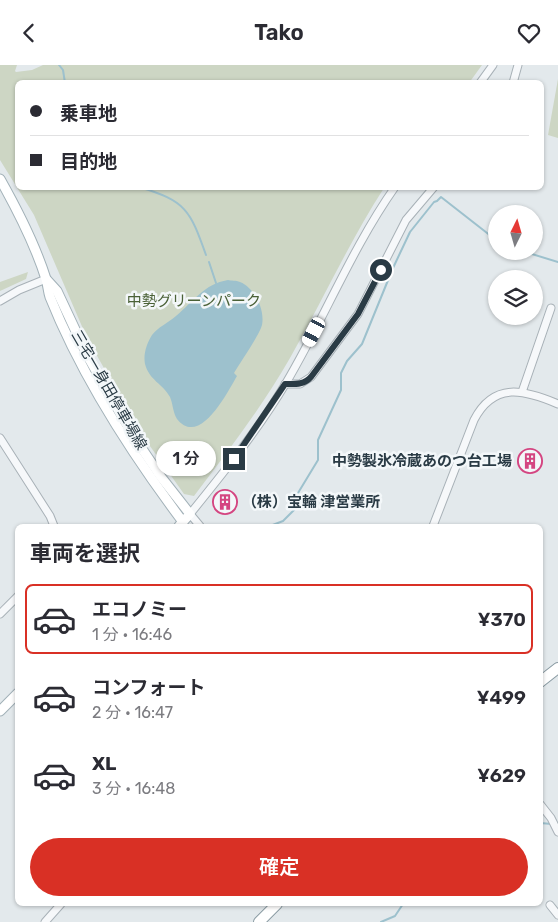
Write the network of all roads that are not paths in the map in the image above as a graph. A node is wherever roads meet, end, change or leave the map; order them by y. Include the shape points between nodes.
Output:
1 (493, 65) edge
2 (518, 65) edge
3 (482, 80) edge
4 (514, 80) edge
5 (0, 179) edge
6 (393, 190) edge
7 (431, 190) edge
8 (46, 279) junction
9 (0, 301) edge
10 (551, 308) dead end
11 (285, 384) junction
12 (522, 392) junction
13 (558, 404) edge
14 (0, 439) edge
15 (190, 514) junction
16 (53, 524) edge
17 (182, 524) edge
18 (184, 524) edge
19 (198, 524) edge
20 (434, 524) edge
21 (15, 599) edge
22 (0, 614) edge
23 (558, 668) edge
24 (543, 679) edge
25 (15, 696) edge
26 (0, 711) edge
27 (543, 808) edge
28 (558, 833) edge
29 (550, 905) dead end
30 (58, 906) edge
31 (275, 906) edge
32 (558, 915) edge
33 (44, 922) edge
34 (259, 922) edge

1 - 3 street
2 - 4 street
5 - 8 main road, 三宅一身田停車場線
6 - 11 street
7 - 11 street via 406,220 358,314 308,381
8 - 9 street
8 - 15 main road, 三宅一身田停車場線 via 57,291 87,355 132,434
8 - 17 main road, 三宅一身田停車場線 via 68,335 111,417
10 - 12 street
11 - 15 street via 251,436
12 - 13 street
12 - 20 street via 495,397 477,413
14 - 16 street
15 - 18 main road, 三宅一身田停車場線
15 - 19 street
21 - 22 street
23 - 24 highway
25 - 26 main road
27 - 28 street
29 - 32 street
30 - 33 street
31 - 34 highway

